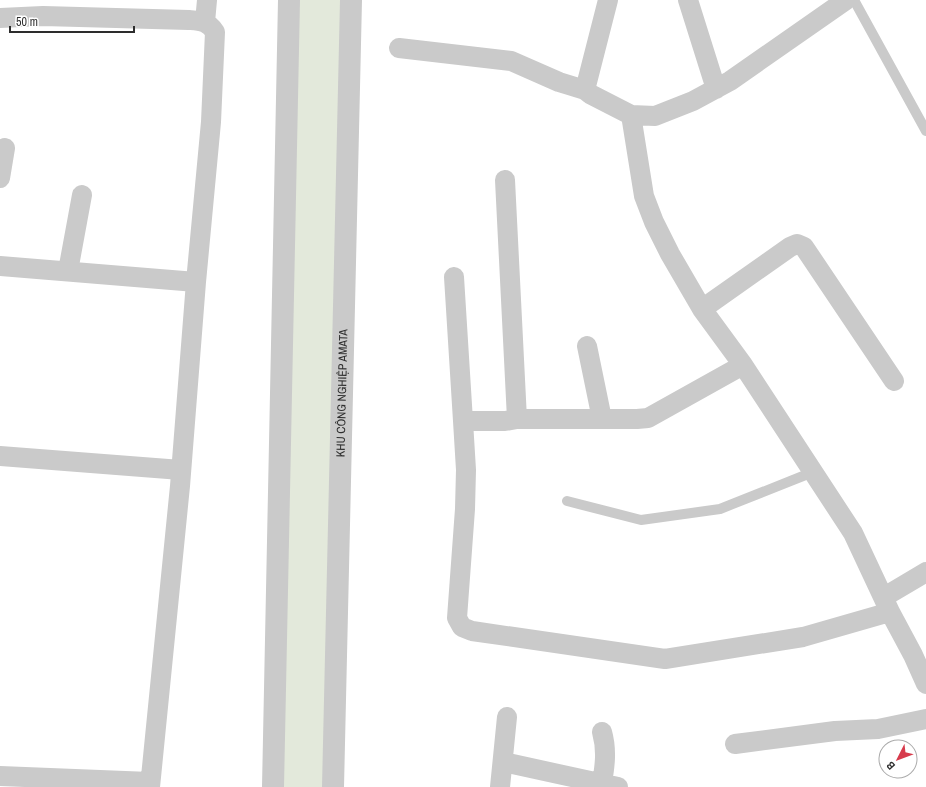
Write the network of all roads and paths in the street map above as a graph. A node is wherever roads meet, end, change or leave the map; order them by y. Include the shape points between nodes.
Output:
1 (207, 0) edge
2 (288, 0) edge
3 (351, 0) edge
4 (608, 0) edge
5 (688, 0) edge
6 (846, 0) edge
7 (854, 0) edge
8 (0, 18) edge
9 (205, 22) junction
10 (399, 48) dead end
11 (716, 89) junction
12 (585, 90) junction
13 (631, 115) junction
14 (926, 131) edge
15 (5, 148) dead end
16 (0, 178) edge
17 (505, 180) dead end
18 (82, 195) dead end
19 (0, 266) edge
20 (68, 271) junction
21 (454, 277) dead end
22 (196, 282) junction
23 (702, 309) junction
24 (587, 346) dead end
25 (743, 365) junction
26 (894, 381) dead end
27 (517, 419) junction
28 (602, 419) junction
29 (462, 421) junction
30 (0, 456) edge
31 (181, 470) junction
32 (813, 472) junction
33 (567, 501) dead end
34 (926, 572) edge
35 (887, 604) junction
36 (920, 652) edge
37 (926, 684) edge
38 (507, 717) dead end
39 (926, 719) edge
40 (602, 732) dead end
41 (735, 744) dead end
42 (503, 762) junction
43 (0, 776) edge
44 (150, 785) edge
45 (610, 785) edge
46 (273, 787) edge
47 (334, 787) edge
48 (500, 787) edge

1 - 9 street
2 - 46 street
3 - 47 street, KHU CÔNG NGHIỆP AMATA
4 - 12 street
5 - 11 street
6 - 11 street
7 - 14 lane
8 - 9 street via 103,17
9 - 22 street via 215,32 212,122
10 - 12 street via 511,61 559,82
11 - 13 street via 693,102 655,116
12 - 13 street
13 - 23 street via 644,196 670,254
15 - 16 street
17 - 27 street
18 - 20 street
19 - 20 street
20 - 22 street
21 - 29 street
22 - 31 street
23 - 25 street
23 - 26 street via 797,244 804,247
24 - 28 street
25 - 28 street via 648,418
25 - 32 street
27 - 28 street
27 - 29 street
29 - 35 street via 466,470 457,618 462,627 472,631 665,659 803,638
30 - 31 street
31 - 44 street
32 - 33 lane via 720,508 641,520
32 - 35 street via 852,533
34 - 35 street
35 - 36 street
36 - 37 street
38 - 42 street
39 - 41 street via 878,729 835,731
40 - 45 street
42 - 45 street
42 - 48 street
43 - 44 street

